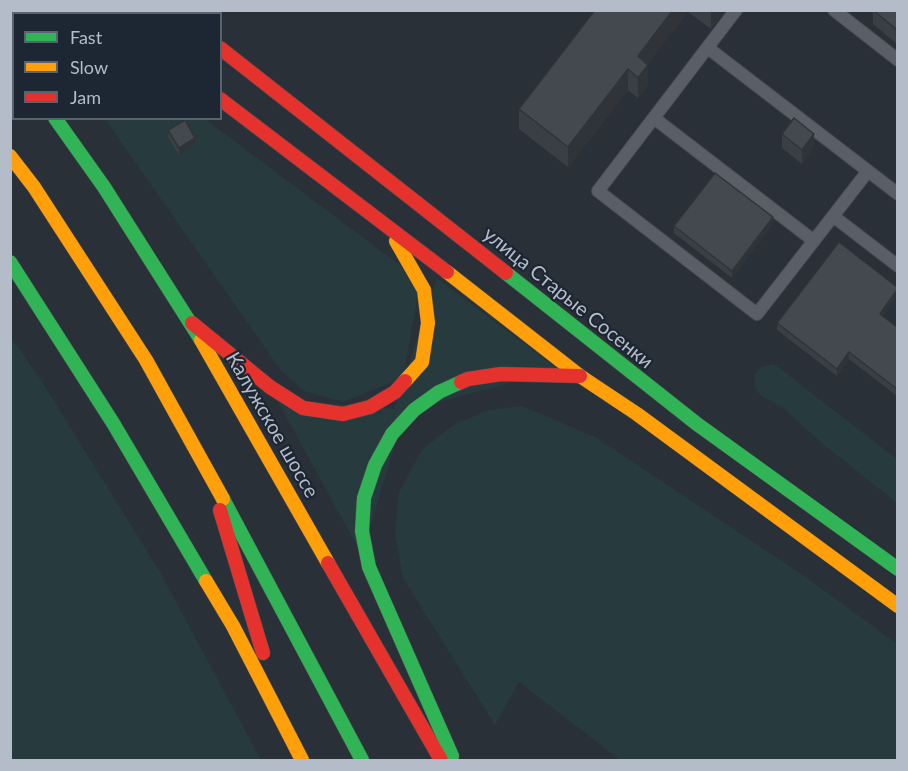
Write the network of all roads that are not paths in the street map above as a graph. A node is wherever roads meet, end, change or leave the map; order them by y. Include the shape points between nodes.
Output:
1 (736, 10) edge
2 (834, 10) edge
3 (708, 48) junction
4 (222, 50) edge
5 (897, 60) edge
6 (222, 101) edge
7 (654, 118) junction
8 (56, 120) edge
9 (10, 156) edge
10 (867, 171) junction
11 (897, 194) edge
12 (833, 216) junction
13 (388, 226) junction
14 (814, 241) junction
15 (10, 262) edge
16 (897, 266) edge
17 (189, 320) junction
18 (580, 376) junction
19 (208, 472) junction
20 (897, 569) edge
21 (897, 606) edge
22 (283, 721) junction
23 (302, 760) edge
24 (362, 760) edge
25 (441, 760) edge
26 (454, 760) edge

1 - 3 lane
2 - 5 lane
3 - 7 lane
3 - 10 lane
4 - 20 main road, улица Старые Сосенки via 652,389
6 - 13 main road
7 - 14 lane
7 - 14 lane via 598,191 739,300 758,314
8 - 17 main road, Калужское шоссе
9 - 19 main road via 146,360
10 - 11 lane
10 - 12 lane
12 - 14 lane
12 - 16 lane
13 - 17 main road via 424,290 428,323 422,362 395,392 370,407 343,414 303,408 270,387
13 - 18 main road
15 - 22 main road via 119,433
17 - 25 main road, Калужское шоссе
18 - 21 main road
18 - 26 main road via 501,374 468,379 439,393 414,410 392,435 375,465 364,498 362,531 369,567
19 - 22 main road
19 - 24 main road
22 - 23 main road

